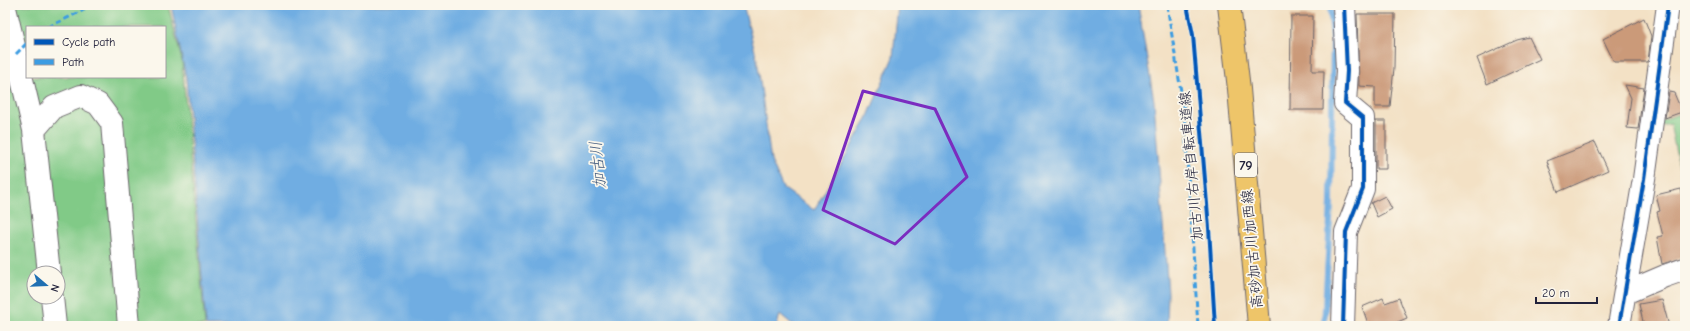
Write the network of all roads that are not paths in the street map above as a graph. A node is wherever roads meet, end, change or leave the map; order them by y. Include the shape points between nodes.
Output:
1 (1229, 5) edge
2 (1344, 5) edge
3 (1668, 5) edge
4 (5, 8) edge
5 (34, 130) junction
6 (48, 265) edge
7 (1685, 269) edge
8 (53, 305) edge
9 (1623, 314) edge
10 (55, 326) edge
11 (129, 326) edge
12 (1259, 326) edge
13 (1343, 326) edge

1 - 12 main road, 高砂加古川加西線 / 79 via 1239,89
2 - 13 street via 1347,70 1345,103 1363,118 1363,126 1362,189 1346,232
3 - 9 street
4 - 5 street
5 - 6 street
5 - 11 street via 54,107 81,96 98,104 112,123
7 - 9 street via 1665,276
8 - 10 street

